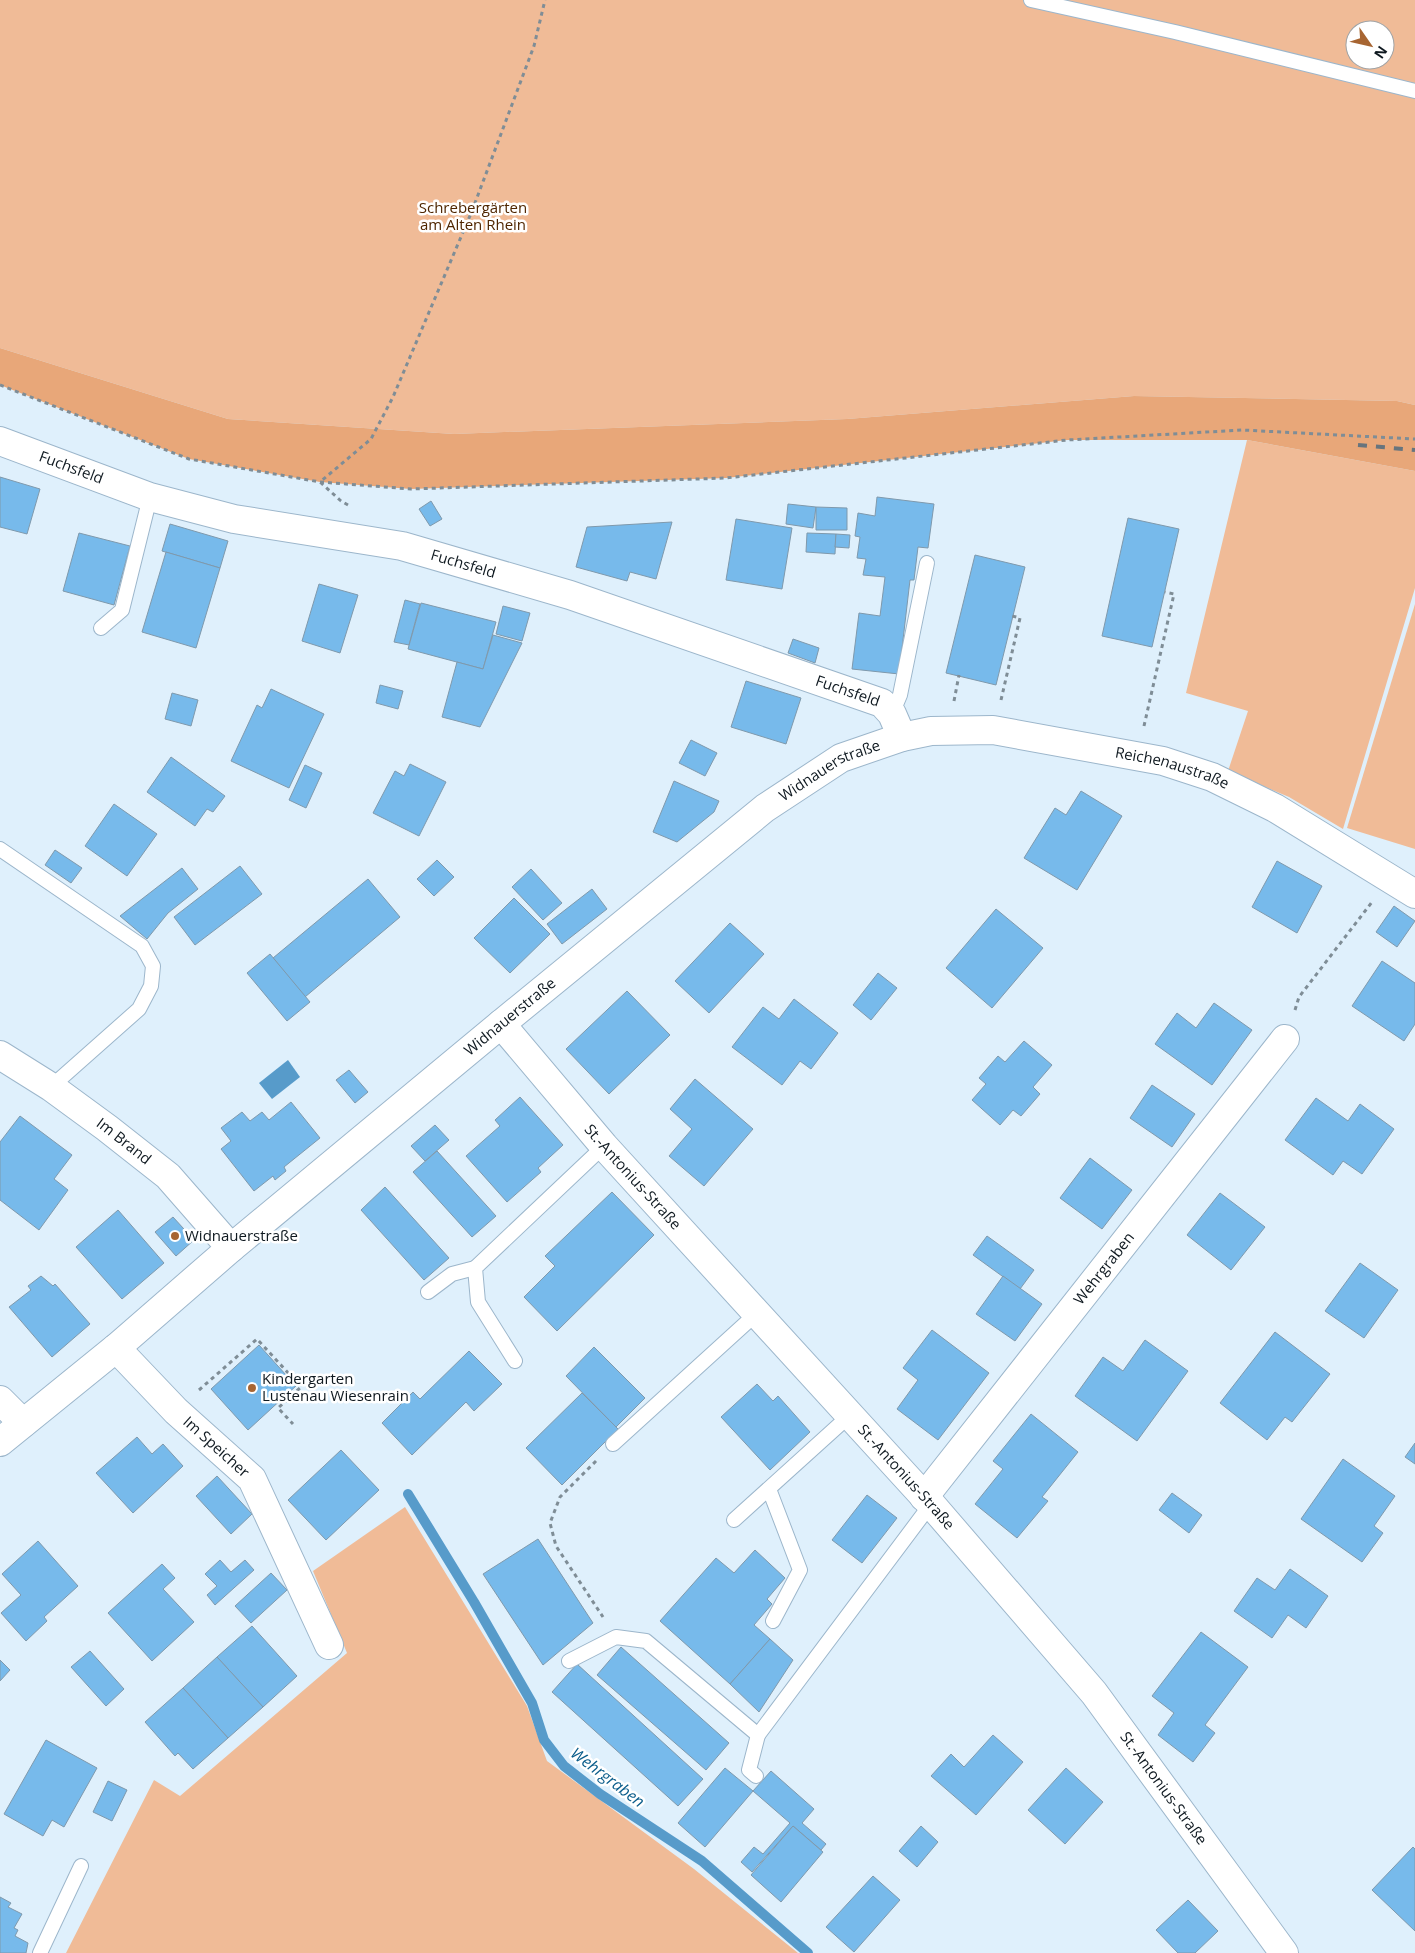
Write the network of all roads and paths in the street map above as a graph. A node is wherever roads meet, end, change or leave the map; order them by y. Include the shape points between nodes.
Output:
1 (545, 0) edge
2 (1031, 0) edge
3 (1415, 91) edge
4 (0, 385) edge
5 (1415, 439) edge
6 (0, 441) edge
7 (320, 482) junction
8 (150, 497) junction
9 (927, 563) dead end
10 (1165, 592) dead end
11 (1012, 616) dead end
12 (100, 628) dead end
13 (959, 675) dead end
14 (953, 704) dead end
15 (999, 706) dead end
16 (897, 725) junction
17 (1143, 728) dead end
18 (0, 849) edge
19 (1415, 894) edge
20 (1376, 898) dead end
21 (501, 1024) junction
22 (1285, 1039) joint
23 (0, 1055) edge
24 (50, 1087) junction
25 (604, 1146) junction
26 (231, 1248) junction
27 (474, 1268) junction
28 (428, 1292) dead end
29 (756, 1314) junction
30 (116, 1348) junction
31 (515, 1361) dead end
32 (0, 1400) edge
33 (176, 1410) junction
34 (849, 1416) junction
35 (23, 1423) junction
36 (293, 1424) dead end
37 (0, 1442) edge
38 (613, 1444) joint
39 (769, 1489) junction
40 (927, 1501) junction
41 (734, 1520) dead end
42 (773, 1621) dead end
43 (616, 1637) junction
44 (329, 1645) dead end
45 (569, 1661) dead end
46 (758, 1735) junction
47 (756, 1776) dead end
48 (81, 1866) dead end
49 (40, 1953) edge
50 (1284, 1953) edge

1 - 7 path via 534,46 472,211 394,396 371,439
2 - 3 lane
4 - 7 path via 190,459
5 - 7 path via 1242,430 1067,440 726,478 411,489
6 - 8 street, Fuchsfeld
8 - 12 lane via 122,610
8 - 16 street, Fuchsfeld via 234,519 414,549 570,595 882,703
9 - 16 lane via 900,695
10 - 17 path via 1174,594
11 - 15 path via 1020,618
13 - 14 path
16 - 19 street, Reichenaustraße via 931,732 993,730 1163,761 1212,777 1275,808
16 - 21 street, Widnauerstraße via 765,808
18 - 24 lane via 142,946 153,966 151,986 139,1009
20 - 22 path via 1299,997
21 - 25 street, St.-Antonius-Straße
21 - 26 street, Widnauerstraße
22 - 40 street, Wehrgraben
23 - 24 street, Im Brand
24 - 26 street, Im Brand via 168,1176
25 - 27 lane
25 - 29 street, St.-Antonius-Straße
26 - 30 street, Widnauerstraße
27 - 28 lane via 452,1274
27 - 31 lane via 478,1302
29 - 34 street, St.-Antonius-Straße
29 - 38 lane
30 - 33 street, Im Speicher
30 - 35 street, Widnauerstraße
32 - 35 street
33 - 36 path via 257,1339 301,1387 278,1408
33 - 44 street, Im Speicher via 252,1480
34 - 39 lane
34 - 40 street, St.-Antonius-Straße
35 - 37 street, Widnauerstraße
38 - 43 path via 560,1497 550,1523 556,1546
39 - 41 lane
39 - 42 lane via 800,1570
40 - 46 lane
40 - 50 street, St.-Antonius-Straße via 1100,1700
43 - 45 lane
43 - 46 lane via 646,1642
46 - 47 lane via 749,1770
48 - 49 lane

